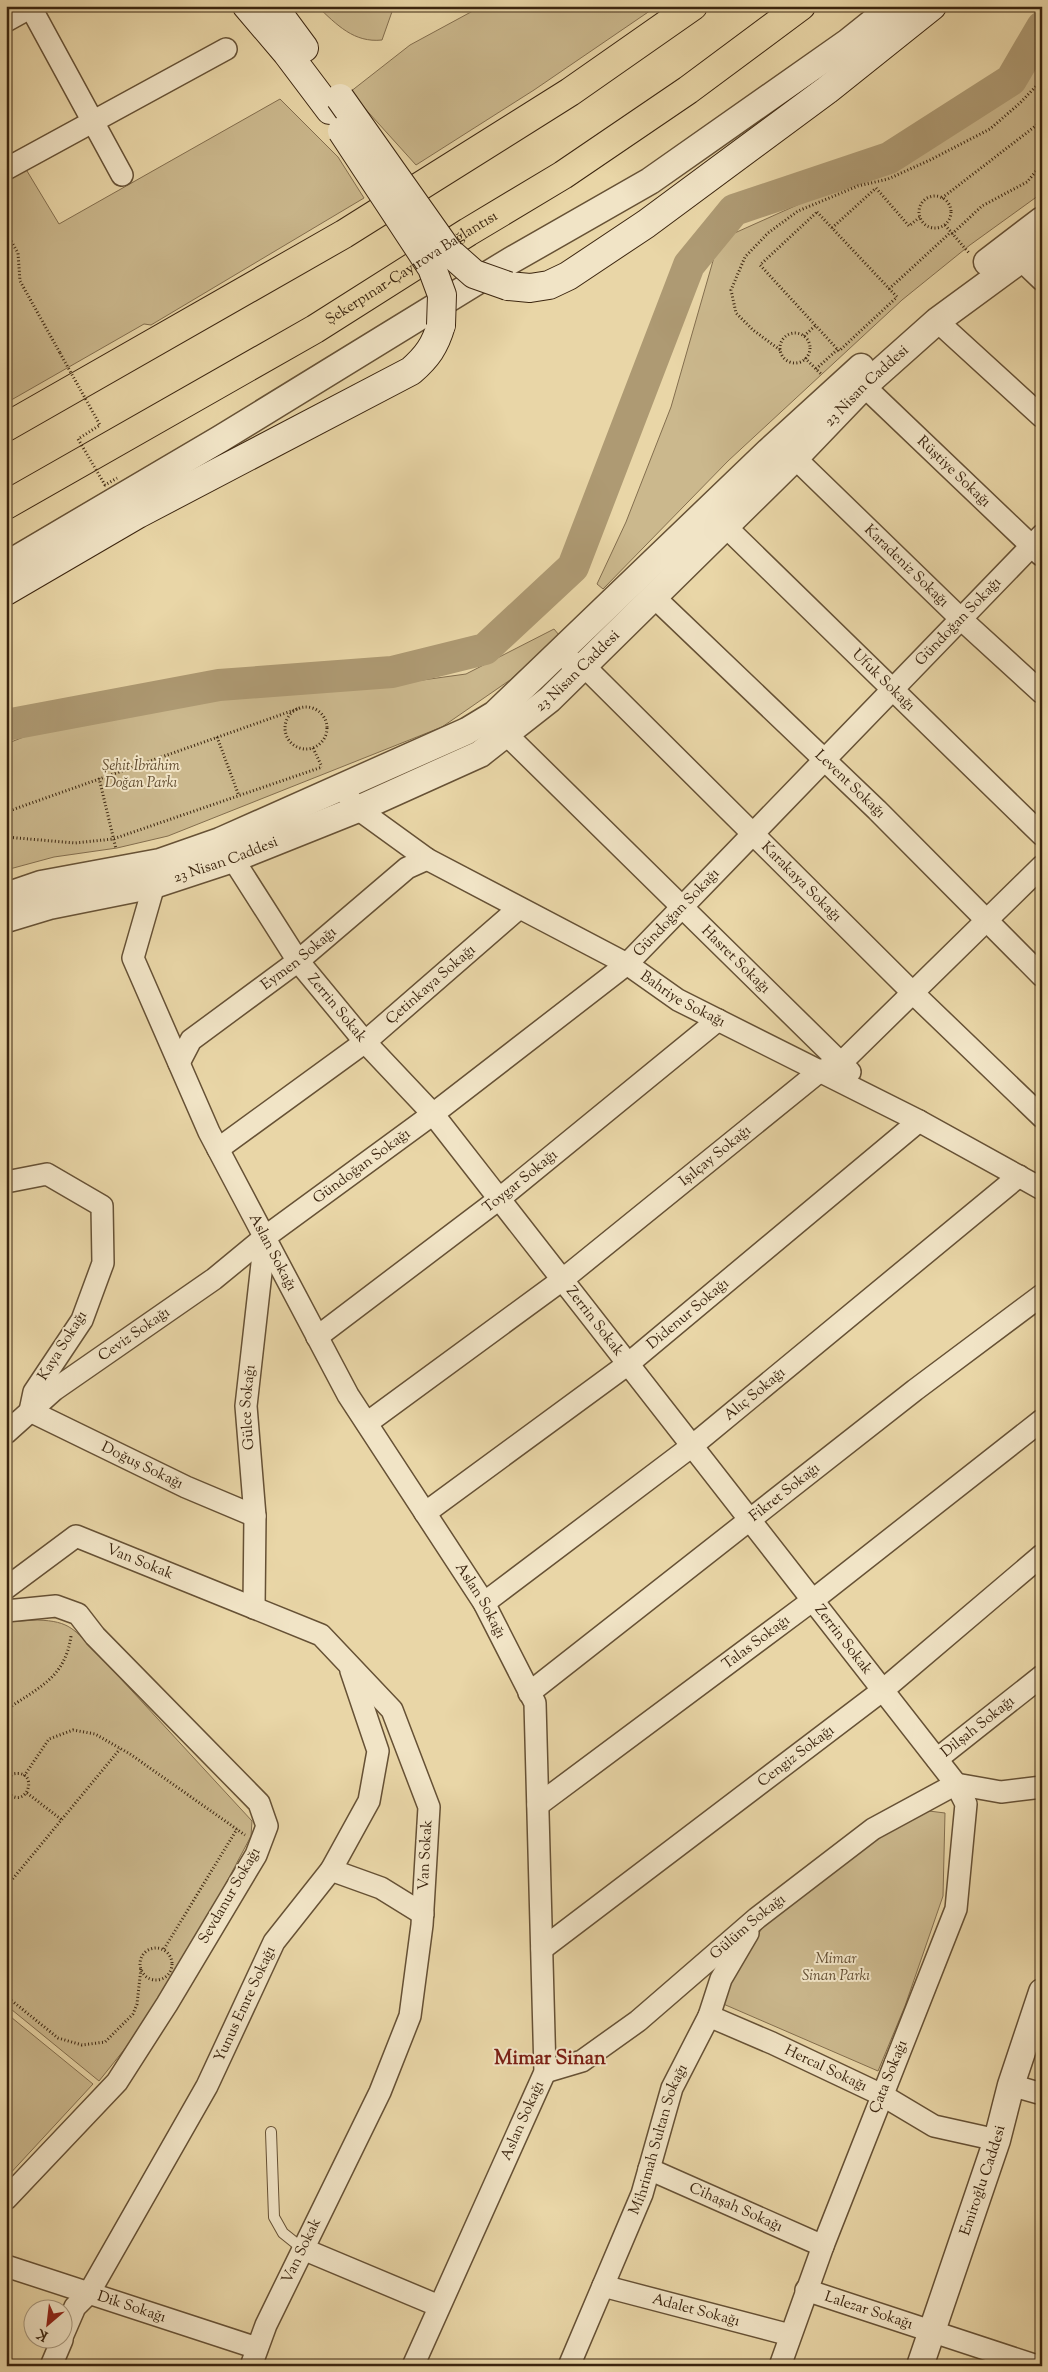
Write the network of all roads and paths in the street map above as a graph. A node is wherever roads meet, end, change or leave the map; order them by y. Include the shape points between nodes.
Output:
1 (247, 6) edge
2 (273, 6) edge
3 (693, 6) edge
4 (801, 6) edge
5 (893, 6) edge
6 (932, 6) edge
7 (31, 7) edge
8 (6, 20) edge
9 (226, 49) dead end
10 (1042, 80) edge
11 (335, 104) junction
12 (1042, 121) edge
13 (93, 122) junction
14 (1042, 164) edge
15 (6, 170) edge
16 (122, 175) dead end
17 (942, 198) junction
18 (920, 217) junction
19 (1042, 220) edge
20 (945, 225) junction
21 (832, 228) junction
22 (6, 232) edge
23 (952, 233) junction
24 (1042, 244) edge
25 (1020, 259) junction
26 (980, 267) junction
27 (1042, 280) edge
28 (889, 289) junction
29 (936, 321) junction
30 (816, 325) junction
31 (804, 336) junction
32 (838, 349) junction
33 (780, 350) junction
34 (816, 369) dead end
35 (864, 386) junction
36 (1042, 418) edge
37 (6, 427) edge
38 (795, 458) junction
39 (117, 478) dead end
40 (6, 505) edge
41 (726, 526) junction
42 (1038, 546) edge
43 (6, 565) edge
44 (6, 591) edge
45 (654, 597) junction
46 (961, 619) junction
47 (559, 653) junction
48 (584, 666) junction
49 (892, 690) junction
50 (1042, 693) edge
51 (300, 708) junction
52 (506, 734) junction
53 (217, 737) junction
54 (824, 760) junction
55 (322, 767) dead end
56 (99, 778) junction
57 (340, 787) junction
58 (239, 796) junction
59 (358, 809) junction
60 (6, 812) edge
61 (753, 834) junction
62 (6, 836) edge
63 (1042, 836) edge
64 (113, 840) junction
65 (233, 858) junction
66 (426, 859) junction
67 (1042, 866) edge
68 (121, 869) junction
69 (154, 884) junction
70 (6, 896) edge
71 (682, 907) junction
72 (520, 908) junction
73 (6, 919) edge
74 (986, 920) junction
75 (298, 961) junction
76 (627, 964) junction
77 (1042, 976) edge
78 (913, 993) junction
79 (718, 1020) junction
80 (365, 1042) junction
81 (842, 1063) junction
82 (179, 1064) junction
83 (820, 1071) junction
84 (880, 1102) junction
85 (433, 1114) junction
86 (1042, 1117) edge
87 (919, 1121) junction
88 (218, 1149) junction
89 (1019, 1176) junction
90 (6, 1182) edge
91 (1042, 1188) edge
92 (499, 1198) junction
93 (264, 1237) junction
94 (562, 1280) junction
95 (1042, 1295) edge
96 (317, 1337) junction
97 (628, 1364) junction
98 (30, 1412) junction
99 (1042, 1420) edge
100 (367, 1423) junction
101 (6, 1433) edge
102 (692, 1446) junction
103 (425, 1513) junction
104 (255, 1516) junction
105 (750, 1520) junction
106 (1042, 1555) edge
107 (6, 1588) edge
108 (813, 1600) junction
109 (484, 1603) junction
110 (254, 1608) junction
111 (6, 1611) edge
112 (74, 1613) junction
113 (348, 1664) junction
114 (1042, 1676) edge
115 (883, 1690) junction
116 (529, 1693) junction
117 (6, 1710) edge
118 (120, 1749) junction
119 (937, 1759) junction
120 (24, 1776) junction
121 (7, 1778) edge
122 (956, 1784) junction
123 (1042, 1787) edge
124 (6, 1791) edge
125 (26, 1793) junction
126 (538, 1805) junction
127 (62, 1820) junction
128 (237, 1829) junction
129 (259, 1845) junction
130 (331, 1870) junction
131 (6, 1887) edge
132 (423, 1914) junction
133 (757, 1918) junction
134 (164, 1949) junction
135 (542, 1949) junction
136 (141, 1968) junction
137 (1042, 1992) edge
138 (6, 1996) edge
139 (709, 2016) junction
140 (545, 2072) junction
141 (1011, 2085) junction
142 (882, 2094) junction
143 (1042, 2094) edge
144 (271, 2132) dead end
145 (997, 2140) junction
146 (649, 2169) junction
147 (6, 2199) edge
148 (823, 2246) junction
149 (303, 2249) junction
150 (6, 2266) edge
151 (603, 2286) junction
152 (806, 2290) junction
153 (90, 2293) junction
154 (439, 2306) junction
155 (72, 2313) edge
156 (932, 2332) junction
157 (790, 2335) junction
158 (57, 2350) edge
159 (254, 2357) edge
160 (51, 2366) edge
161 (413, 2366) edge
162 (569, 2366) edge
163 (780, 2366) edge
164 (920, 2366) edge
165 (1037, 2366) edge

1 - 11 main road
2 - 11 main road
3 - 37 highway via 570,92 344,234
4 - 40 highway, Şekerpınar-Çayırova Bağlantısı via 688,90 564,175 315,329
5 - 43 street via 848,42 650,180
6 - 11 main road, bridge via 827,90 646,224 568,276 548,285 530,288 508,286 474,274 448,251
7 - 8 street
7 - 13 street
9 - 13 street
10 - 33 path via 990,129 888,179 858,186 798,211 768,232 745,257 731,290 736,313
11 - 44 main road, bridge via 432,268 442,295 441,325 427,357 410,371 138,514
12 - 17 path
13 - 15 street
13 - 16 street
14 - 23 path via 1027,182 982,206
17 - 18 path via 926,199 920,206
17 - 20 path via 951,210
18 - 20 path via 930,228
18 - 21 path via 909,226 876,188
19 - 26 street, 23 Nisan Caddesi
20 - 23 path
21 - 28 path
21 - 30 path via 817,212 760,265
22 - 39 path, bridge via 18,253 20,281 100,425 78,438 105,485
23 - 26 path
23 - 28 path
24 - 25 street, 23 Nisan Caddesi
25 - 27 street
25 - 29 street, 23 Nisan Caddesi
26 - 47 street, 23 Nisan Caddesi via 897,333
28 - 32 path via 897,297
29 - 35 street, 23 Nisan Caddesi
29 - 36 street
30 - 31 path
30 - 32 path
31 - 33 path via 796,333 786,335
31 - 33 path via 810,350 801,361 787,360
32 - 34 path
35 - 38 street, 23 Nisan Caddesi
35 - 42 street, Rüştiye Sokağı
38 - 41 street, 23 Nisan Caddesi
38 - 46 street, Karadeniz Sokağı
41 - 45 street, 23 Nisan Caddesi
41 - 49 street, Ufuk Sokağı
42 - 46 street, Gündoğan Sokağı
45 - 48 street, 23 Nisan Caddesi
45 - 54 street, Levent Sokağı
46 - 49 street, Gündoğan Sokağı
46 - 50 street, Karadeniz Sokağı
47 - 48 street, Karakaya Sokağı via 566,660
47 - 57 street, 23 Nisan Caddesi via 495,714 467,731
48 - 52 street, 23 Nisan Caddesi via 550,699
48 - 61 street, Karakaya Sokağı
49 - 54 street, Gündoğan Sokağı
49 - 63 street, Ufuk Sokağı
51 - 51 path via 286,721 286,734 299,748 312,748 324,740 327,733 325,719 314,709
51 - 53 path
52 - 59 street, 23 Nisan Caddesi via 480,754
52 - 71 street, Hasret Sokağı
53 - 56 path
53 - 58 path
54 - 61 street, Gündoğan Sokağı
54 - 74 street, Levent Sokağı
55 - 58 path
56 - 60 path
56 - 64 path
57 - 59 street, Bahriye Sokağı
57 - 68 street, 23 Nisan Caddesi via 220,841 160,862
58 - 64 path
59 - 65 street, 23 Nisan Caddesi
59 - 66 street, Bahriye Sokağı
61 - 71 street, Gündoğan Sokağı
61 - 78 street, Karakaya Sokağı
62 - 64 path via 75,843
64 - 68 path
65 - 69 street, 23 Nisan Caddesi
65 - 75 street, Zerrin Sokak
66 - 72 street, Bahriye Sokağı
66 - 75 street, Eymen Sokağı via 407,868
67 - 74 street, Işılçay Sokağı
68 - 70 street, 23 Nisan Caddesi via 41,884
69 - 73 street, 23 Nisan Caddesi via 49,906
69 - 82 street, Aslan Sokağı via 133,958
71 - 76 street, Gündoğan Sokağı
71 - 81 street, Hasret Sokağı
72 - 76 street, Bahriye Sokağı
72 - 80 street, Çetinkaya Sokağı
74 - 77 street, Levent Sokağı
74 - 78 street, Işılçay Sokağı
75 - 80 street, Zerrin Sokak
75 - 82 street, Eymen Sokağı via 191,1040
76 - 79 street, Bahriye Sokağı via 678,1000
76 - 85 street, Gündoğan Sokağı
78 - 81 street, Işılçay Sokağı
78 - 86 street, Karakaya Sokağı
79 - 83 street, Bahriye Sokağı
79 - 92 street, Toygar Sokağı
80 - 85 street, Zerrin Sokak
80 - 88 street, Çetinkaya Sokağı
81 - 83 street, Işılçay Sokağı
81 - 84 street, Hasret Sokağı
82 - 88 street, Aslan Sokağı
83 - 84 street, Bahriye Sokağı
83 - 94 street, Işılçay Sokağı
84 - 87 street, Bahriye Sokağı
85 - 92 street, Zerrin Sokak
85 - 93 street, Gündoğan Sokağı
87 - 89 street, Bahriye Sokağı
87 - 97 street, Didenur Sokağı
88 - 93 street, Aslan Sokağı
89 - 91 street, Bahriye Sokağı
89 - 102 street, Alıç Sokağı
90 - 98 street, Kaya Sokağı via 47,1174 102,1206 103,1263 82,1320 34,1392
92 - 94 street, Zerrin Sokak
92 - 96 street, Toygar Sokağı
93 - 96 street, Aslan Sokağı
93 - 98 street, Ceviz Sokağı via 214,1279 54,1390
93 - 104 street, Gülce Sokağı via 246,1406
94 - 97 street, Zerrin Sokak
94 - 100 street, Işılçay Sokağı
95 - 105 street, Fikret Sokağı
96 - 100 street, Aslan Sokağı
97 - 102 street, Zerrin Sokak
97 - 103 street, Didenur Sokağı
98 - 101 street, Ceviz Sokağı
98 - 104 street, Doğuş Sokağı via 186,1487
99 - 108 street, Talas Sokağı
100 - 103 street, Aslan Sokağı
102 - 105 street, Zerrin Sokak
102 - 109 street, Alıç Sokağı
103 - 109 street, Aslan Sokağı
104 - 110 street, Gülce Sokağı
105 - 108 street, Zerrin Sokak
105 - 116 street, Fikret Sokağı
106 - 115 street, Cengiz Sokağı
107 - 110 street, Van Sokak via 76,1536
108 - 115 street, Zerrin Sokak
108 - 126 street, Talas Sokağı
109 - 116 street, Aslan Sokağı
110 - 113 street, Van Sokak via 321,1635
111 - 112 street via 56,1606
112 - 117 path via 70,1645 60,1667 46,1684
112 - 129 street, Sevdanur Sokağı via 259,1802 267,1826
113 - 130 street, Yunus Emre Sokağı via 378,1751 369,1801
113 - 132 street, Van Sokak via 392,1710 429,1807
114 - 119 street, Dilşah Sokağı
115 - 119 street, Zerrin Sokak
115 - 135 street, Cengiz Sokağı
116 - 126 street, Aslan Sokağı via 535,1703
118 - 120 path via 95,1734 73,1730 49,1739
118 - 127 path
118 - 128 path
119 - 122 street, Zerrin Sokak
120 - 121 path via 17,1773
120 - 125 path via 29,1786
122 - 123 street via 1001,1792
122 - 133 street, Gülüm Sokağı via 873,1829
122 - 142 street, Çata Sokağı via 966,1804 956,1909
124 - 125 path via 16,1797
125 - 127 path
126 - 135 street, Aslan Sokağı
127 - 131 path
128 - 129 path
128 - 134 path
129 - 147 street, Sevdanur Sokağı via 172,1996 117,2082
130 - 132 street via 381,1888
130 - 153 street, Yunus Emre Sokağı via 274,1942 207,2086
132 - 149 street, Van Sokak via 410,2016 380,2092
133 - 139 street, Mihrimah Sultan Sokağı via 721,1979
133 - 140 street, Gülüm Sokağı via 638,2022 582,2061
134 - 136 path via 153,1948 144,1953
134 - 136 path via 172,1962 168,1976 152,1980 143,1974
135 - 140 street, Aslan Sokağı
136 - 138 path via 133,2014 105,2042 82,2045 58,2038
137 - 141 street, Emiroğlu Caddesi
139 - 142 street, Hercal Sokağı
139 - 146 street, Mihrimah Sultan Sokağı via 672,2088
140 - 154 street, Aslan Sokağı
141 - 143 street
141 - 145 street, Emiroğlu Caddesi
142 - 145 street, Hercal Sokağı via 934,2126
142 - 148 street, Çata Sokağı
144 - 149 lane via 274,2217 283,2233
145 - 156 street, Emiroğlu Caddesi
146 - 148 street, Cihaşah Sokağı
146 - 151 street, Mihrimah Sultan Sokağı via 642,2194
148 - 152 street, Çata Sokağı
149 - 154 street
149 - 159 street, Van Sokak
150 - 153 street, Dik Sokağı
151 - 157 street, Adalet Sokağı
151 - 162 street, Mihrimah Sultan Sokağı
152 - 156 street, Lalezar Sokağı
152 - 157 street, Çata Sokağı
153 - 155 street, Yunus Emre Sokağı via 75,2306
153 - 159 street, Dik Sokağı
154 - 161 street, Aslan Sokağı
156 - 164 street, Emiroğlu Caddesi
156 - 165 street, Lalezar Sokağı
157 - 163 street, Çata Sokağı
158 - 160 street, Yunus Emre Sokağı

